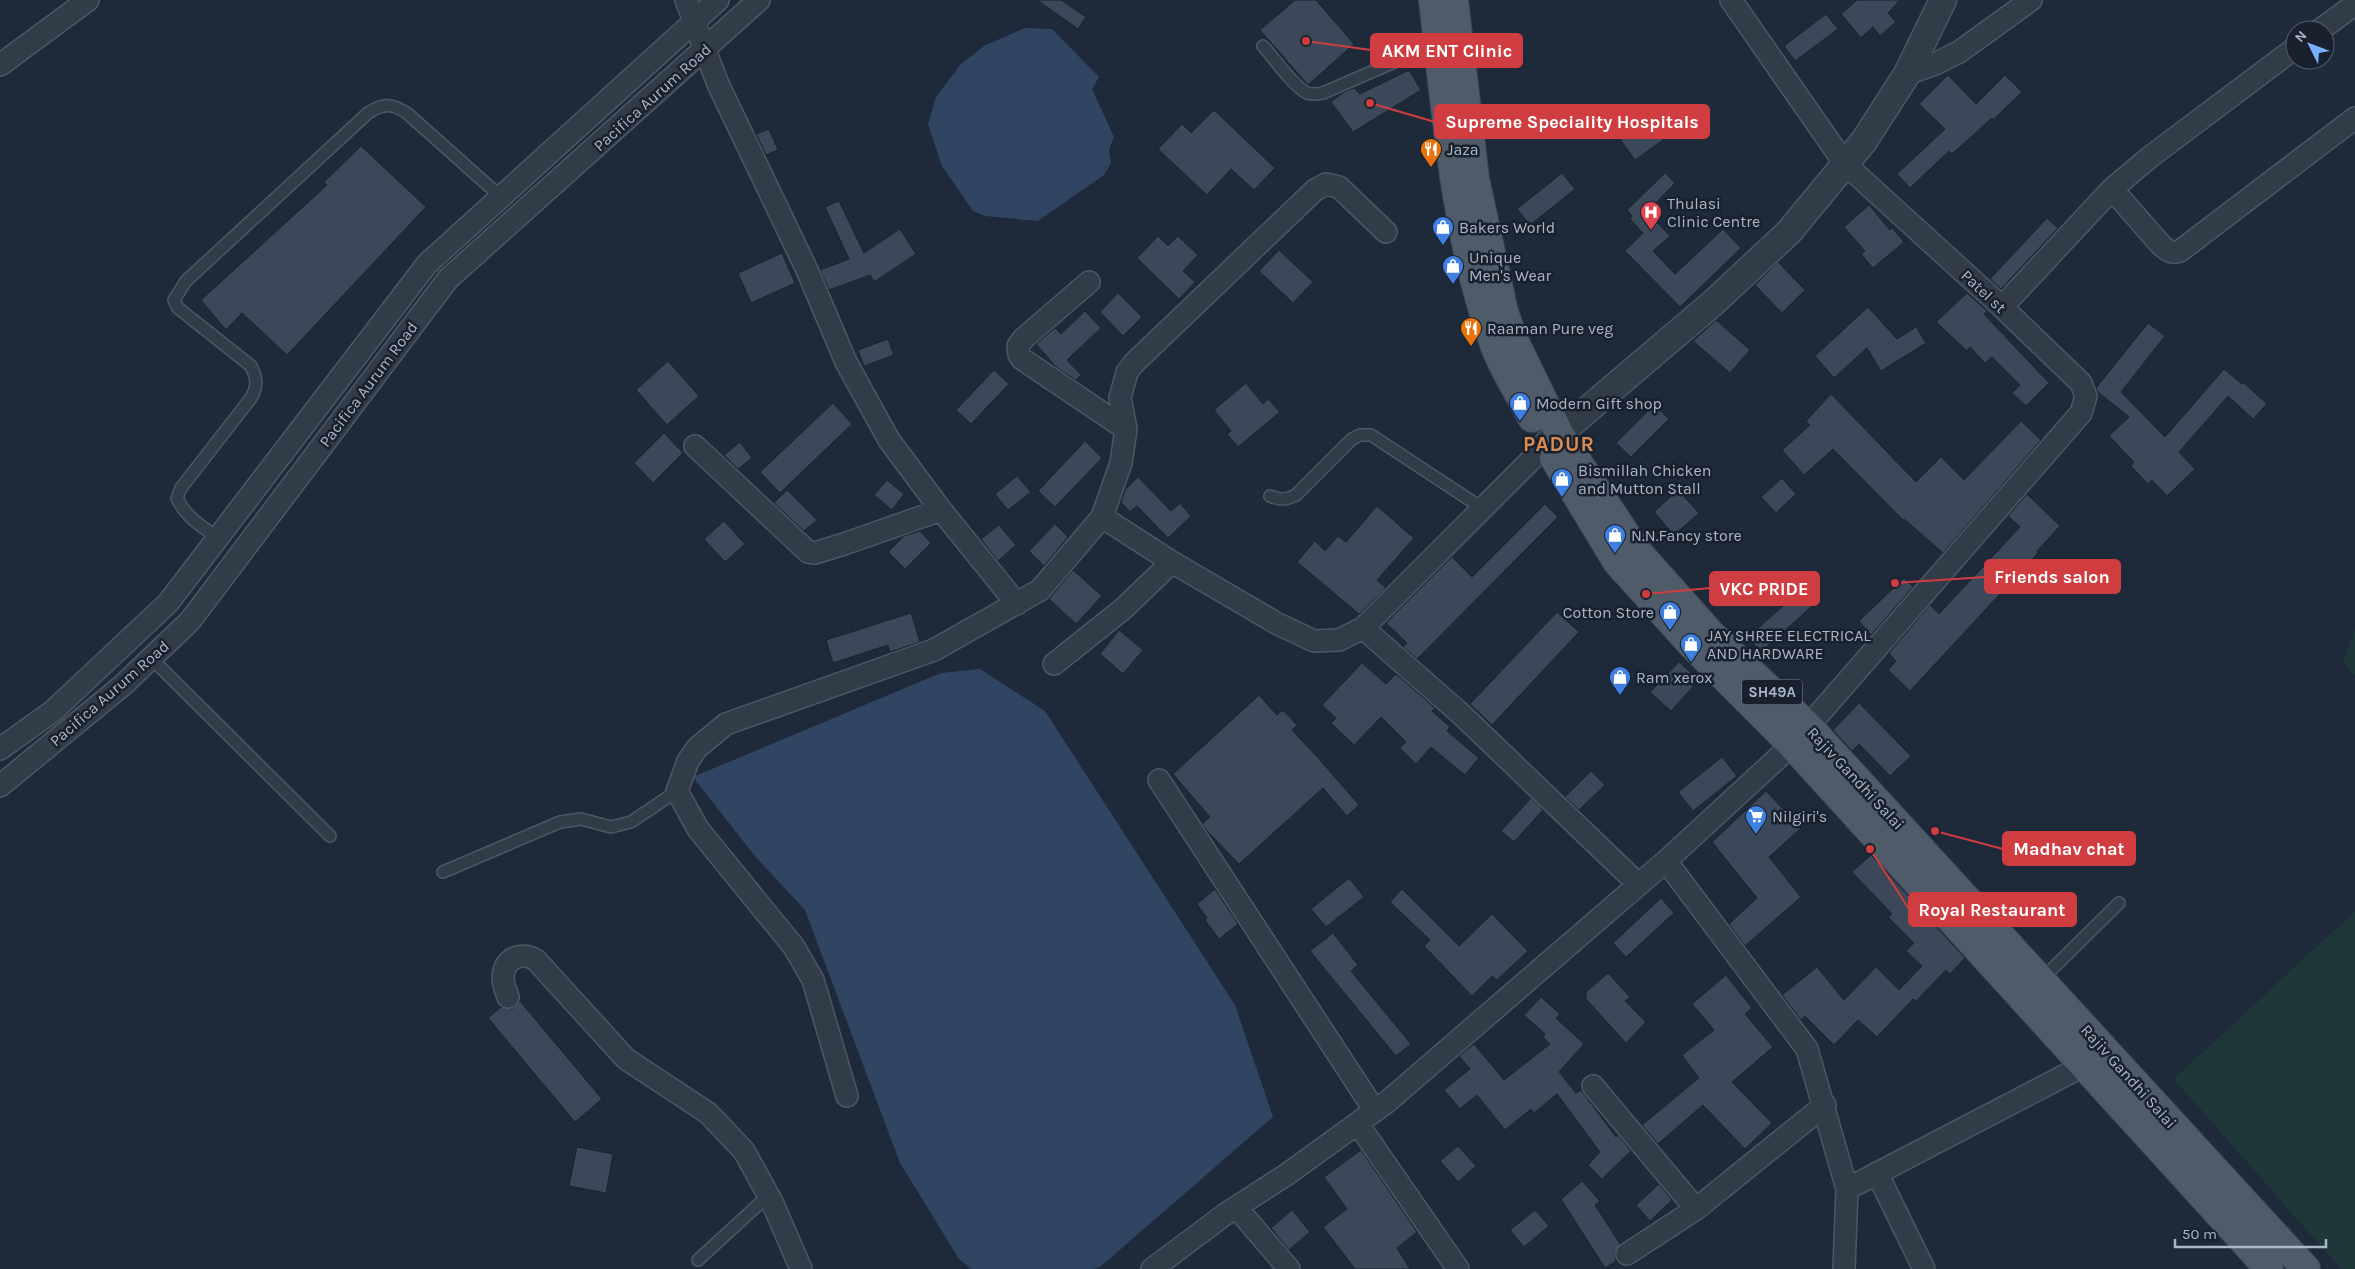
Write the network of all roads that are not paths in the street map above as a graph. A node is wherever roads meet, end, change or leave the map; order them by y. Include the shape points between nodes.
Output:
1 (88, 0) edge
2 (686, 0) edge
3 (718, 0) edge
4 (759, 0) edge
5 (1433, 0) edge
6 (1454, 0) edge
7 (1730, 0) edge
8 (1943, 0) edge
9 (2031, 0) edge
10 (2349, 8) edge
11 (2333, 20) edge
12 (695, 21) junction
13 (1438, 43) junction
14 (1264, 46) dead end
15 (705, 50) junction
16 (2285, 56) edge
17 (0, 65) edge
18 (1907, 74) junction
19 (2355, 118) edge
20 (1845, 164) junction
21 (2112, 189) junction
22 (501, 197) junction
23 (1386, 232) dead end
24 (1089, 282) dead end
25 (2002, 307) junction
26 (1126, 429) junction
27 (1553, 440) junction
28 (695, 446) dead end
29 (1270, 496) dead end
30 (1482, 508) junction
31 (941, 510) junction
32 (1102, 517) junction
33 (219, 538) junction
34 (1172, 562) junction
35 (168, 604) junction
36 (1017, 604) junction
37 (190, 621) junction
38 (1362, 628) junction
39 (151, 658) junction
40 (1054, 664) dead end
41 (1801, 736) junction
42 (0, 749) edge
43 (1159, 780) dead end
44 (0, 786) edge
45 (677, 791) junction
46 (330, 836) dead end
47 (1666, 861) junction
48 (444, 872) dead end
49 (1638, 884) junction
50 (2119, 903) dead end
51 (2041, 980) junction
52 (508, 997) dead end
53 (2083, 1066) junction
54 (1593, 1086) dead end
55 (847, 1096) dead end
56 (1825, 1105) junction
57 (1375, 1111) junction
58 (1358, 1124) junction
59 (1877, 1173) junction
60 (1847, 1189) junction
61 (768, 1195) junction
62 (1236, 1207) junction
63 (1696, 1209) junction
64 (1627, 1254) dead end
65 (698, 1260) dead end
66 (801, 1269) edge
67 (1152, 1269) edge
68 (1289, 1269) edge
69 (1458, 1269) edge
70 (1844, 1269) edge
71 (1924, 1269) edge
72 (2269, 1269) edge
73 (2306, 1269) edge

1 - 17 street
2 - 12 street
3 - 12 street, Pacifica Aurum Road
4 - 15 street, Pacifica Aurum Road
5 - 13 main road, Rajiv Gandhi Salai / SH49A
6 - 27 main road, Rajiv Gandhi Salai / SH49A via 1475,179 1504,312
7 - 20 street, Patel st
8 - 18 street
9 - 18 street via 1959,52
10 - 11 street
12 - 15 street
12 - 22 street, Pacifica Aurum Road
13 - 14 lane via 1315,94 1300,88
13 - 27 main road, Rajiv Gandhi Salai / SH49A via 1445,113 1479,301 1494,346
15 - 31 street via 846,362 889,440
15 - 37 street, Pacifica Aurum Road via 448,279
16 - 21 street
18 - 20 street via 1864,141
19 - 21 street via 2174,253 2161,245
20 - 25 street, Patel st
20 - 27 street via 1789,232 1713,303
21 - 25 street
22 - 33 street, Pacifica Aurum Road via 427,264
22 - 33 lane via 408,114 395,105 379,106 186,282 174,300 178,308 250,366 257,388 181,488 177,498 189,516
23 - 26 street via 1339,188 1326,184 1315,190 1134,363 1127,372 1120,398
24 - 26 street via 1023,340 1018,346 1019,355
25 - 41 street, Patel st via 2081,383 2086,396 2081,413
26 - 32 street via 1121,463
27 - 30 street
27 - 41 main road, Rajiv Gandhi Salai / SH49A via 1637,551
28 - 31 street via 808,552 844,544
29 - 30 lane via 1287,499 1296,495 1352,439 1360,435 1371,436
30 - 38 street
31 - 36 street
32 - 34 street
32 - 36 street via 1040,590
33 - 35 street, Pacifica Aurum Road
34 - 38 street via 1276,623 1314,641 1339,640
34 - 40 street via 1123,609
35 - 37 street
35 - 42 street, Pacifica Aurum Road via 53,711
36 - 45 street via 934,650 726,724 697,748 688,761
37 - 39 street, Pacifica Aurum Road
38 - 49 street via 1462,715
39 - 44 street, Pacifica Aurum Road
39 - 46 lane
41 - 47 street, Patel st
41 - 51 main road, Rajiv Gandhi Salai / SH49A
41 - 53 main road, Rajiv Gandhi Salai / SH49A
43 - 57 street
45 - 48 lane via 631,822 612,827 581,819 560,822
45 - 55 street via 698,829 794,947 813,980
47 - 49 street, Patel st
47 - 56 street via 1807,1049
49 - 57 street, Patel st
50 - 51 lane
51 - 73 main road, Rajiv Gandhi Salai / SH49A
52 - 61 street via 503,978 505,968 510,960 528,955 626,1058 708,1113 744,1151
53 - 59 street
53 - 72 main road, Rajiv Gandhi Salai / SH49A
54 - 63 street
56 - 60 street
56 - 63 street
57 - 58 street, Patel st
58 - 62 street, Patel st
58 - 69 street
59 - 60 street
59 - 71 street
60 - 70 street
61 - 65 lane
61 - 66 street
62 - 67 street, Patel st
62 - 68 street
63 - 64 street

